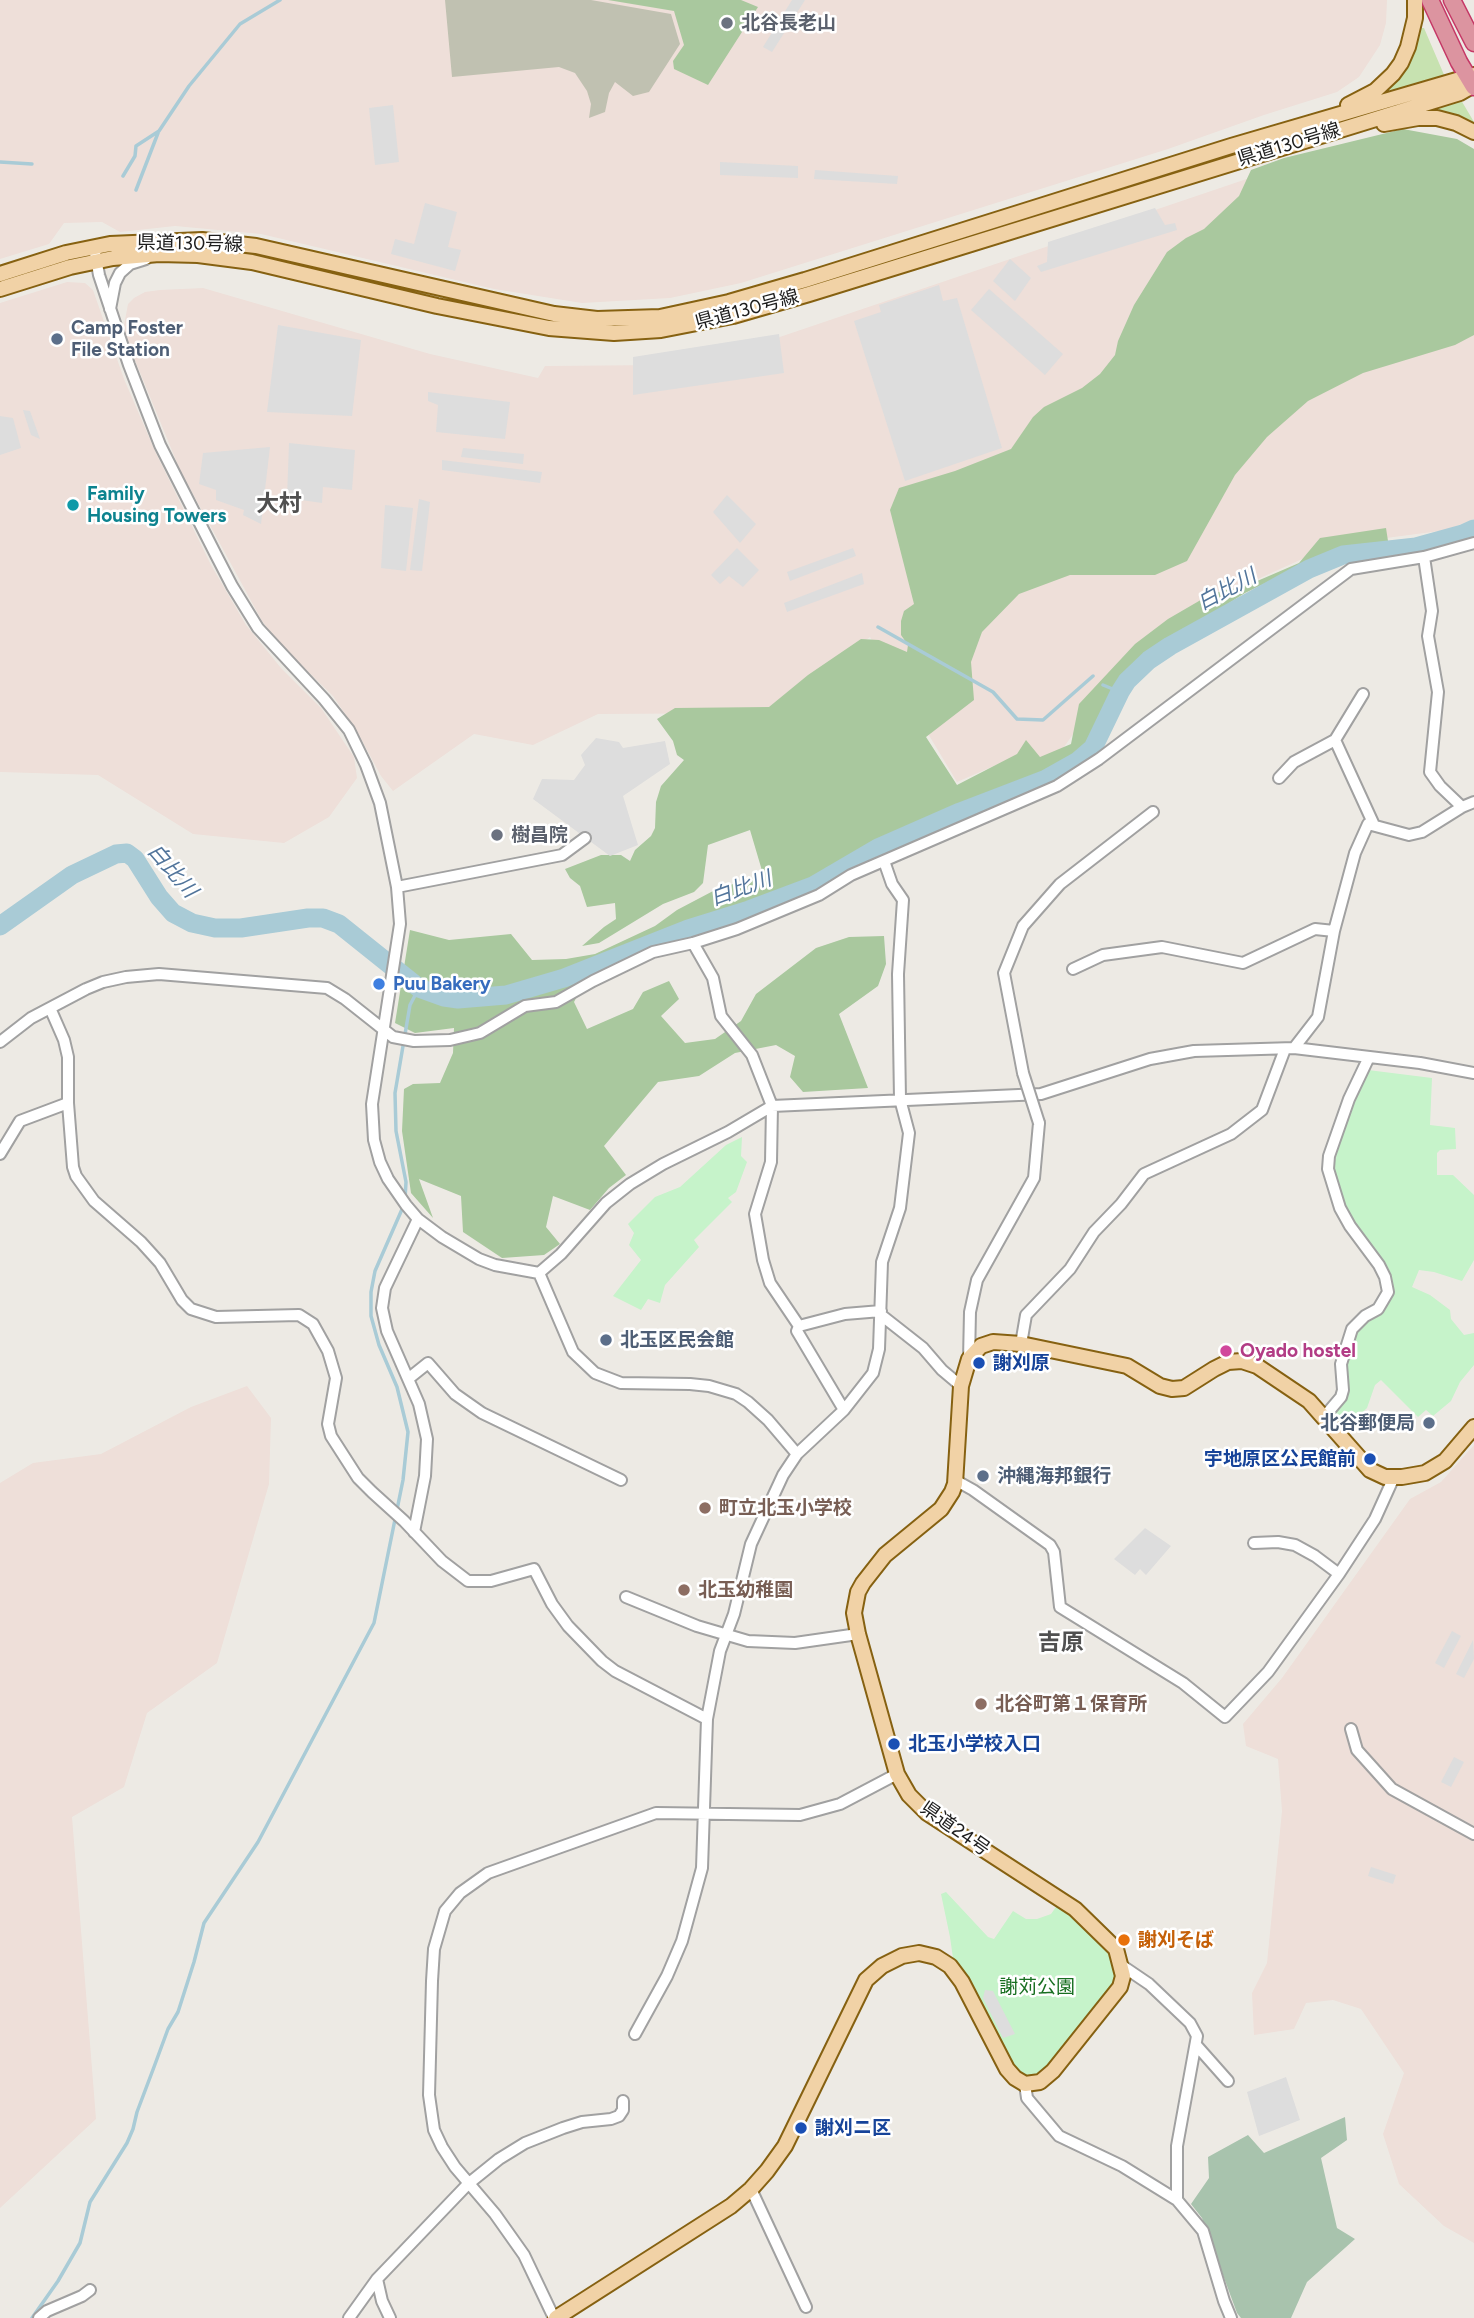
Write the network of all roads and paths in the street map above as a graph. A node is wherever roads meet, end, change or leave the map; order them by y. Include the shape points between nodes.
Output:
1 (1415, 0) edge
2 (1430, 0) edge
3 (1452, 0) edge
4 (1474, 43) edge
5 (1473, 82) edge
6 (1302, 126) junction
7 (1474, 132) edge
8 (1300, 142) junction
9 (95, 254) junction
10 (159, 254) junction
11 (0, 274) edge
12 (0, 289) edge
13 (110, 310) junction
14 (1474, 543) edge
15 (1424, 556) junction
16 (1363, 694) dead end
17 (1335, 740) junction
18 (1279, 778) dead end
19 (1474, 802) edge
20 (1462, 807) junction
21 (1153, 812) dead end
22 (1374, 825) junction
23 (585, 838) dead end
24 (884, 861) junction
25 (397, 887) junction
26 (1334, 931) junction
27 (693, 943) junction
28 (1073, 970) dead end
29 (50, 1008) junction
30 (388, 1033) junction
31 (0, 1042) edge
32 (1290, 1049) junction
33 (1369, 1057) junction
34 (1474, 1073) edge
35 (900, 1099) junction
36 (68, 1103) junction
37 (772, 1106) junction
38 (0, 1154) edge
39 (415, 1216) junction
40 (539, 1273) junction
41 (881, 1313) junction
42 (799, 1326) junction
43 (1021, 1344) junction
44 (969, 1359) junction
45 (408, 1379) junction
46 (961, 1386) junction
47 (844, 1410) junction
48 (1324, 1417) junction
49 (1474, 1427) edge
50 (797, 1454) junction
51 (1394, 1477) junction
52 (621, 1480) dead end
53 (955, 1480) junction
54 (414, 1532) junction
55 (1254, 1543) dead end
56 (1339, 1574) junction
57 (626, 1597) dead end
58 (858, 1634) junction
59 (727, 1636) junction
60 (707, 1719) junction
61 (1351, 1729) dead end
62 (897, 1774) junction
63 (704, 1813) junction
64 (1474, 1834) edge
65 (1121, 1965) junction
66 (635, 2034) dead end
67 (1196, 2046) junction
68 (1228, 2081) dead end
69 (1026, 2084) junction
70 (623, 2101) dead end
71 (468, 2184) junction
72 (751, 2189) junction
73 (1172, 2196) junction
74 (376, 2278) junction
75 (90, 2290) dead end
76 (806, 2307) dead end
77 (39, 2318) edge
78 (349, 2318) edge
79 (390, 2318) edge
80 (555, 2318) edge
81 (1231, 2318) edge

1 - 6 main road via 1408,47 1393,74 1361,99
2 - 5 highway
3 - 4 highway
5 - 6 main road, 県道130号線
5 - 8 main road, 県道130号線 via 1460,93
6 - 9 main road, 県道130号線 via 805,280 660,317 554,314 256,246 161,240 110,243
7 - 8 main road via 1446,121 1418,118
8 - 10 main road, 県道130号線 via 809,294 661,330 614,333 549,328 252,262
9 - 10 main road, 県道130号線
9 - 11 main road, 県道130号線 via 33,262
9 - 12 main road, 県道130号線
9 - 13 street
10 - 13 street via 130,264 120,273
13 - 25 street via 160,445 232,586 258,628 324,699 355,741 380,803
14 - 15 street
15 - 20 street via 1432,611 1428,636 1438,692 1430,772
15 - 24 street via 1351,569 1057,786
16 - 17 street
17 - 18 street via 1294,762
17 - 22 street
19 - 20 street
20 - 22 street via 1409,835
21 - 44 street, bridge via 1060,884 1023,926 1004,974 1023,1073 1039,1123 1034,1178 977,1280 970,1312
22 - 26 street via 1368,824 1355,853
23 - 25 street via 562,855
24 - 27 street via 820,895
24 - 35 street via 903,900 898,974
25 - 30 street via 400,925 390,983
26 - 28 street via 1315,929 1243,963 1163,947 1103,955
26 - 32 street via 1318,1017
27 - 30 street via 653,952 556,1002 525,1006 480,1033 414,1041
27 - 37 street via 713,978 721,1016 752,1055
29 - 30 street via 103,982 159,974 327,988
29 - 31 street
29 - 36 street via 68,1057
30 - 39 street via 372,1104 372,1125 388,1179
32 - 33 street
32 - 35 street via 1195,1051 1161,1057 1041,1094
32 - 43 street via 1262,1110 1231,1134 1144,1174 1094,1232 1070,1269 1026,1315
33 - 34 street
33 - 48 street via 1349,1099 1328,1168 1340,1208 1379,1265 1388,1293 1378,1309 1352,1329 1341,1364 1341,1397
35 - 37 street
35 - 41 street via 909,1133 900,1208 883,1262
36 - 38 street via 20,1121
36 - 54 street via 73,1167 80,1184 160,1263 191,1309 216,1317 299,1315 313,1324 336,1378 328,1424 331,1436 358,1478
37 - 40 street via 630,1184
37 - 42 street via 771,1162 755,1214 770,1283
39 - 40 street via 479,1259
39 - 45 street via 382,1307
40 - 50 street via 573,1352 595,1373 621,1383 690,1384 736,1394 768,1420
41 - 42 street via 845,1314
41 - 46 street
41 - 47 street via 873,1373
42 - 47 street via 797,1331
43 - 44 main road via 993,1342 981,1346
43 - 48 main road via 1127,1366 1160,1387 1172,1389 1184,1388 1228,1362 1242,1361 1309,1401
44 - 46 main road, 県道24号
45 - 52 street via 428,1363 455,1394 482,1413
45 - 54 street via 427,1439
46 - 53 main road, 県道24号
47 - 50 street
48 - 51 main road via 1370,1470
49 - 51 main road via 1445,1461 1424,1472
50 - 59 street via 751,1544
51 - 56 street via 1376,1519
53 - 56 street via 1050,1545 1060,1607 1183,1683 1225,1717 1268,1672
53 - 58 main road, 県道24号 via 941,1509 885,1555 863,1583 854,1613
54 - 60 street via 468,1581 491,1581 534,1569 568,1626 602,1661
55 - 56 street via 1295,1545
57 - 59 street
58 - 59 street via 783,1643
58 - 62 main road, 県道24号
59 - 60 street
60 - 63 street
61 - 64 street via 1357,1750 1392,1789
62 - 63 street via 840,1804 800,1815
62 - 65 main road, 県道24号 via 927,1813 1075,1909 1116,1950
63 - 66 street via 702,1868 682,1941
63 - 71 street via 656,1813 524,1859 474,1882 445,1911 434,1949 430,2113 442,2147
65 - 67 street via 1190,2023
65 - 69 main road via 1120,1987 1053,2071 1040,2082
67 - 68 street
67 - 73 street
69 - 72 main road via 1007,2069 950,1966 919,1953 902,1956 866,1980 785,2146
69 - 73 street via 1027,2098 1059,2136
70 - 71 street via 619,2116 582,2122 524,2143
71 - 74 street
71 - 80 street via 518,2247
72 - 76 street
72 - 80 main road
73 - 81 street via 1203,2231
74 - 78 street
74 - 79 street
75 - 77 street

